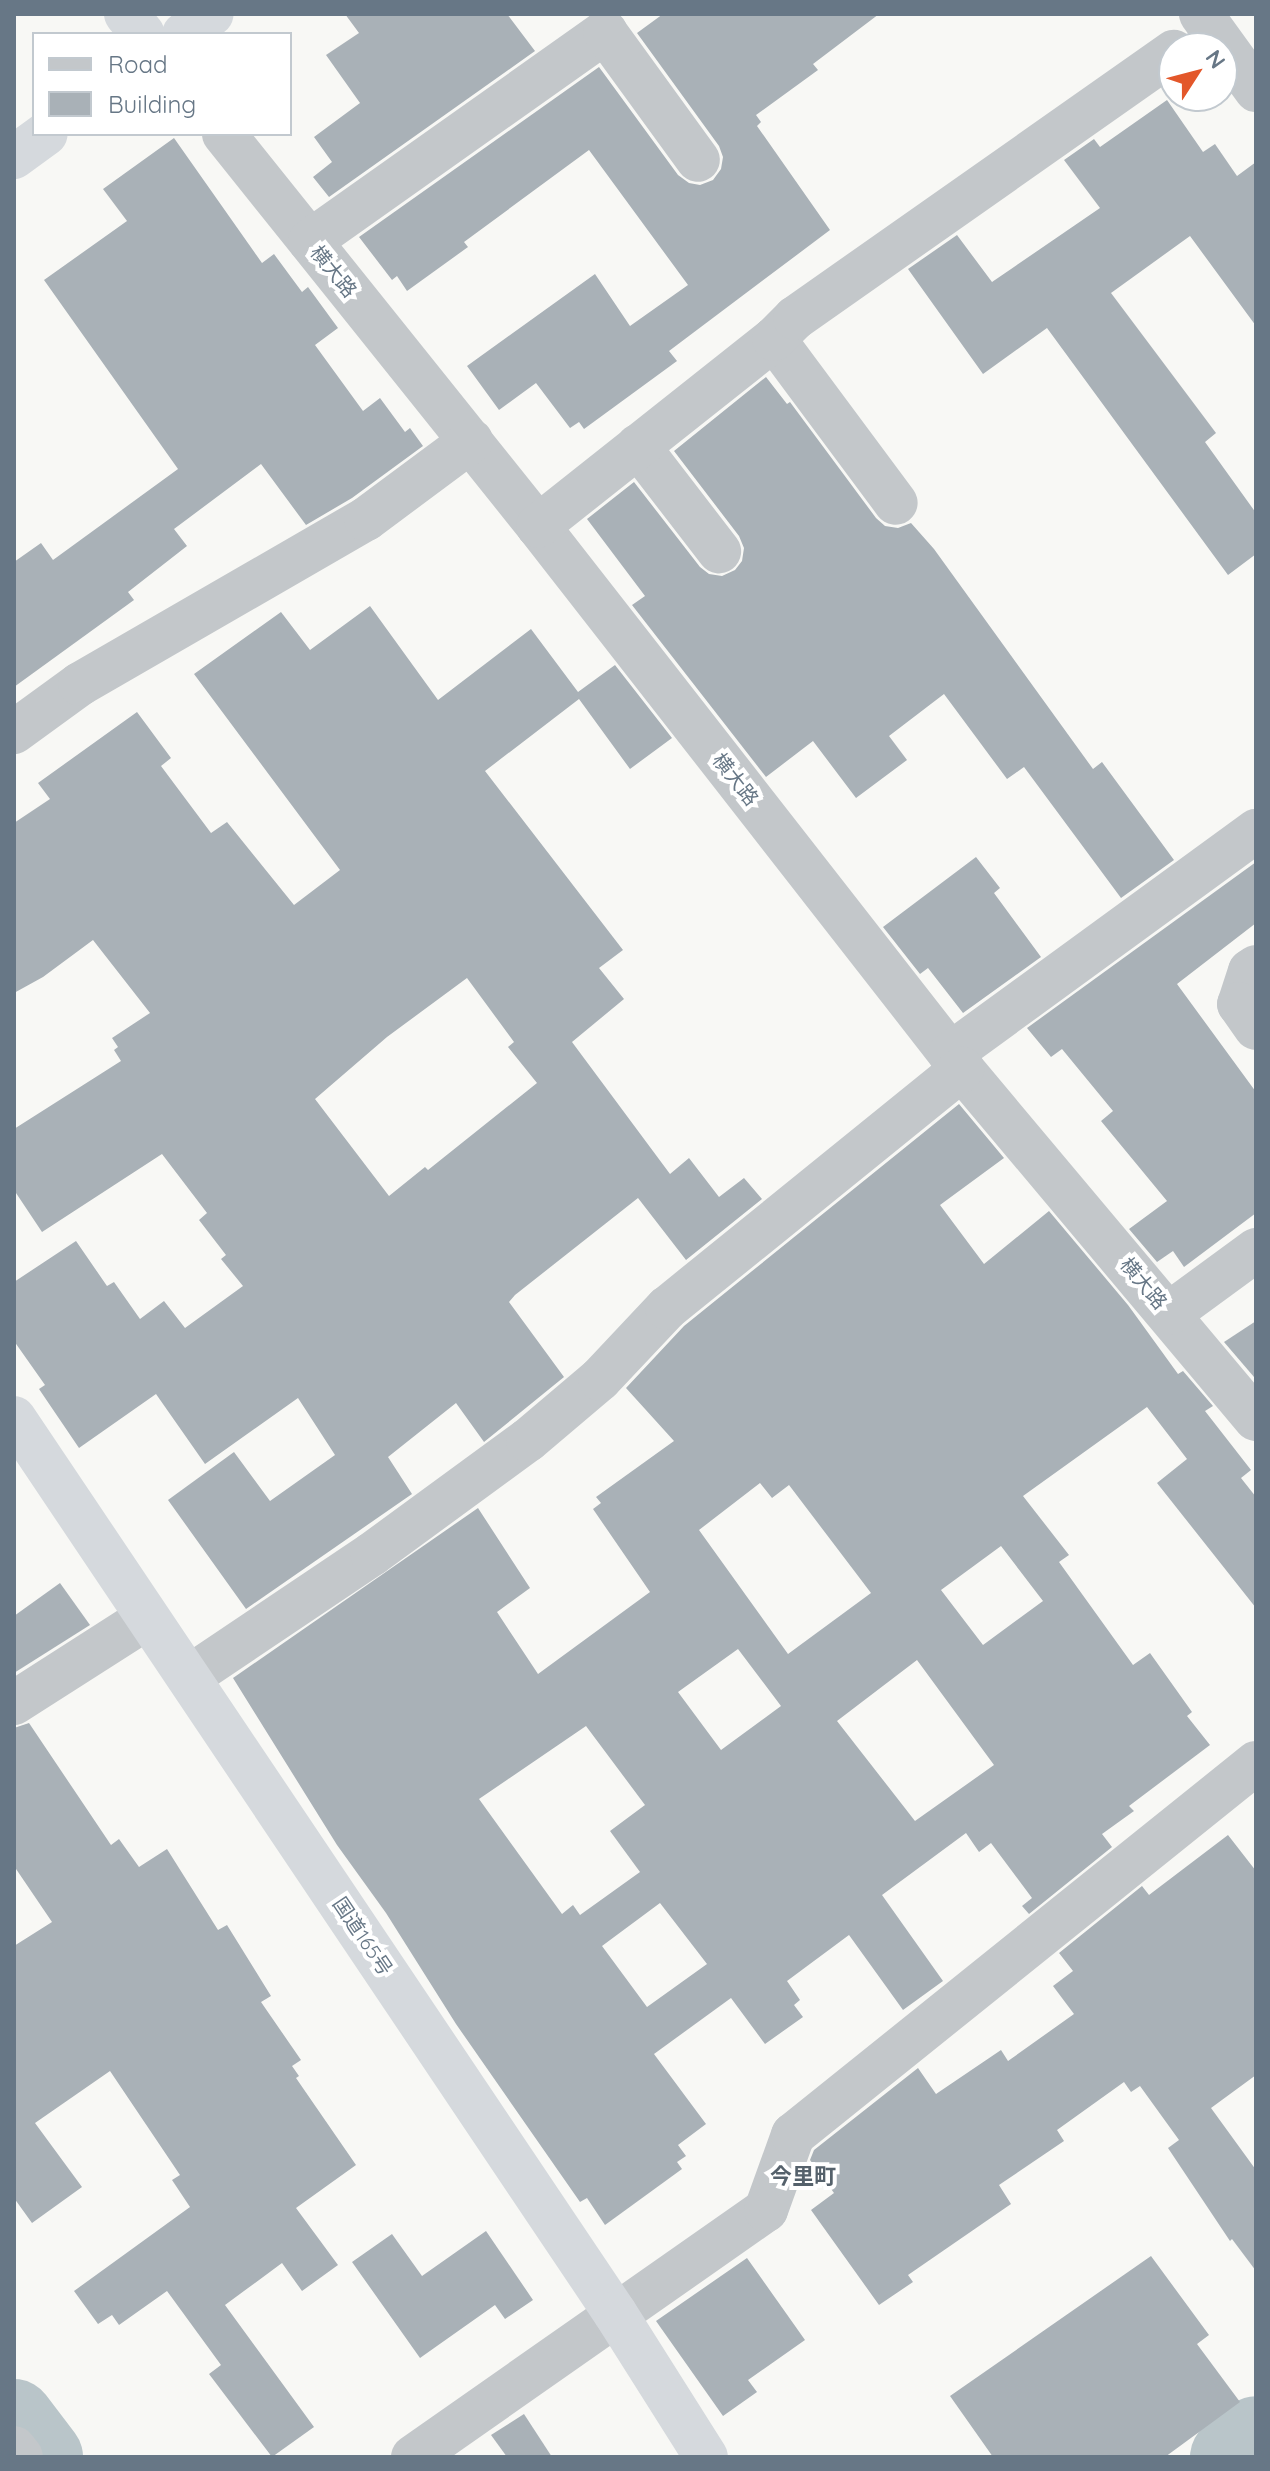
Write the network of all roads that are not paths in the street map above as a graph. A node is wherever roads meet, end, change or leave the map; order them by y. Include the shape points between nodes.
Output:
1 (126, 14) edge
2 (212, 14) edge
3 (1197, 30) edge
4 (141, 32) edge
5 (187, 32) edge
6 (1158, 63) edge
7 (1252, 77) edge
8 (43, 136) edge
9 (226, 136) edge
10 (14, 157) edge
11 (698, 160) dead end
12 (310, 241) junction
13 (774, 339) junction
14 (471, 441) junction
15 (638, 446) junction
16 (896, 503) dead end
17 (538, 526) junction
18 (719, 551) dead end
19 (14, 732) edge
20 (1256, 831) edge
21 (1256, 967) edge
22 (1256, 1028) edge
23 (956, 1061) junction
24 (1256, 1250) edge
25 (1170, 1313) junction
26 (14, 1418) edge
27 (1256, 1419) edge
28 (147, 1618) junction
29 (189, 1677) junction
30 (14, 1703) edge
31 (1256, 1763) edge
32 (615, 2313) junction
33 (14, 2448) edge
34 (21, 2457) edge
35 (413, 2457) edge
36 (706, 2457) edge

1 - 4 highway
2 - 5 highway
3 - 7 street
6 - 13 street via 795,318
8 - 10 highway
9 - 12 street, 横大路
11 - 12 street via 605,32
12 - 14 street, 横大路
13 - 15 street
13 - 16 street
14 - 17 street, 横大路
14 - 19 street via 366,519 80,684
15 - 17 street
15 - 18 street
17 - 23 street, 横大路
20 - 23 street
21 - 22 street via 1239,1004
23 - 25 street, 横大路
23 - 29 street via 667,1308 600,1379 528,1440 372,1554
24 - 25 street
25 - 27 street, 横大路
26 - 28 highway, 国道165号
28 - 29 highway, 国道165号
28 - 30 street
29 - 32 highway, 国道165号
31 - 32 street via 793,2135 766,2210
32 - 35 street
32 - 36 highway, 国道165号
33 - 34 street

